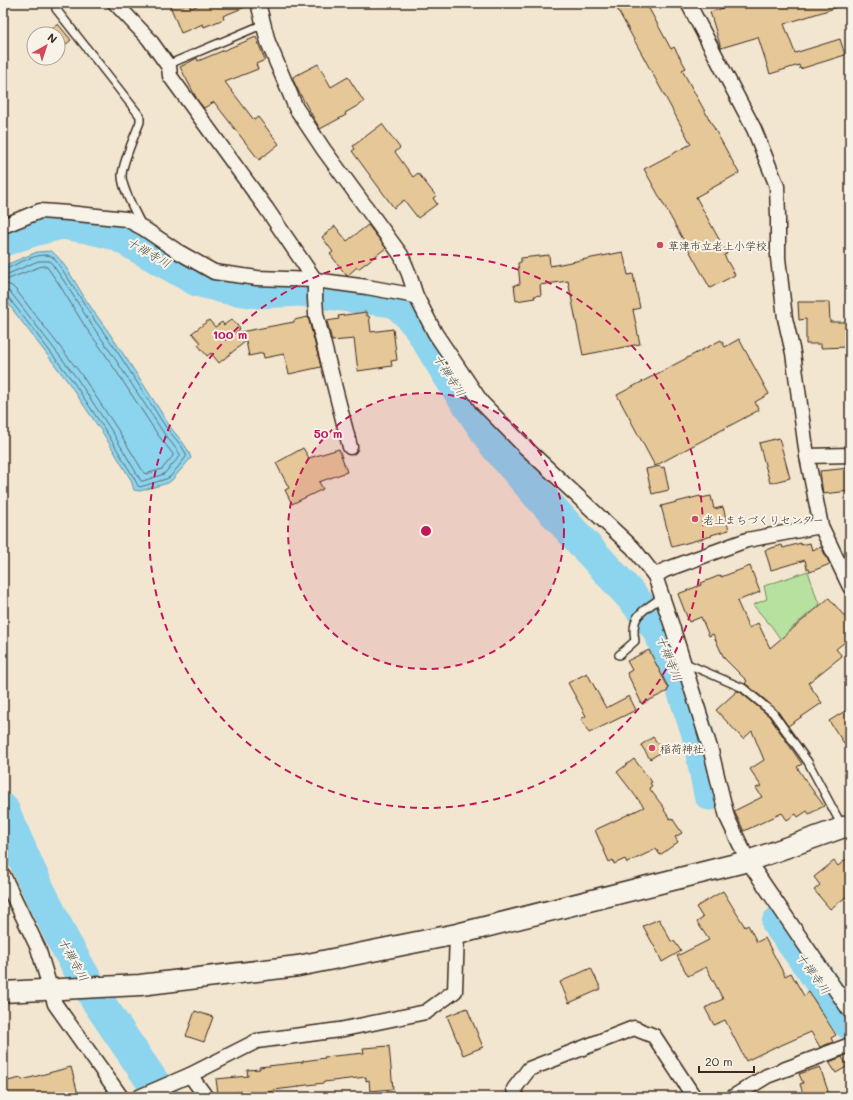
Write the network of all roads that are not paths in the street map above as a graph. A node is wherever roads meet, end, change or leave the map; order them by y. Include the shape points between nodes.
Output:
1 (115, 3) edge
2 (688, 3) edge
3 (260, 4) edge
4 (56, 8) dead end
5 (264, 24) junction
6 (167, 65) junction
7 (3, 226) edge
8 (143, 228) junction
9 (315, 289) junction
10 (416, 296) junction
11 (350, 447) dead end
12 (850, 455) edge
13 (807, 456) junction
14 (821, 526) junction
15 (655, 576) junction
16 (850, 587) edge
17 (662, 597) junction
18 (619, 655) dead end
19 (683, 662) junction
20 (846, 826) edge
21 (748, 861) junction
22 (3, 876) edge
23 (457, 934) junction
24 (51, 990) junction
25 (3, 992) edge
26 (850, 1011) edge
27 (850, 1046) edge
28 (190, 1075) junction
29 (141, 1096) edge
30 (121, 1097) edge
31 (206, 1097) edge
32 (516, 1097) edge
33 (694, 1097) edge
34 (733, 1097) edge

1 - 6 street via 149,39
2 - 13 street via 754,129 777,186 778,258
3 - 5 street
4 - 8 lane via 140,116 122,177 125,190
5 - 6 lane
5 - 10 street via 268,42 296,108 401,255
6 - 9 street via 170,76 266,208
7 - 8 street via 40,212 126,220
8 - 9 street via 214,272
9 - 10 street via 367,287
9 - 11 street via 316,314
10 - 15 street via 435,333 482,403 633,548
12 - 13 street
13 - 14 street
14 - 15 street via 747,540
14 - 16 street
15 - 17 street
17 - 18 lane via 638,615 633,630 635,641
17 - 19 street
19 - 20 lane via 743,688 773,712 808,762
19 - 21 street via 711,751 727,817
20 - 21 street
21 - 23 street
21 - 26 street
22 - 24 street via 38,948
23 - 24 street via 298,966 140,985
23 - 28 street via 455,991 426,1012 339,1030 257,1041
24 - 25 street
24 - 30 street via 55,1004
27 - 34 street via 767,1076
28 - 29 street
28 - 31 street
32 - 33 street via 514,1089 529,1069 634,1028 654,1036

